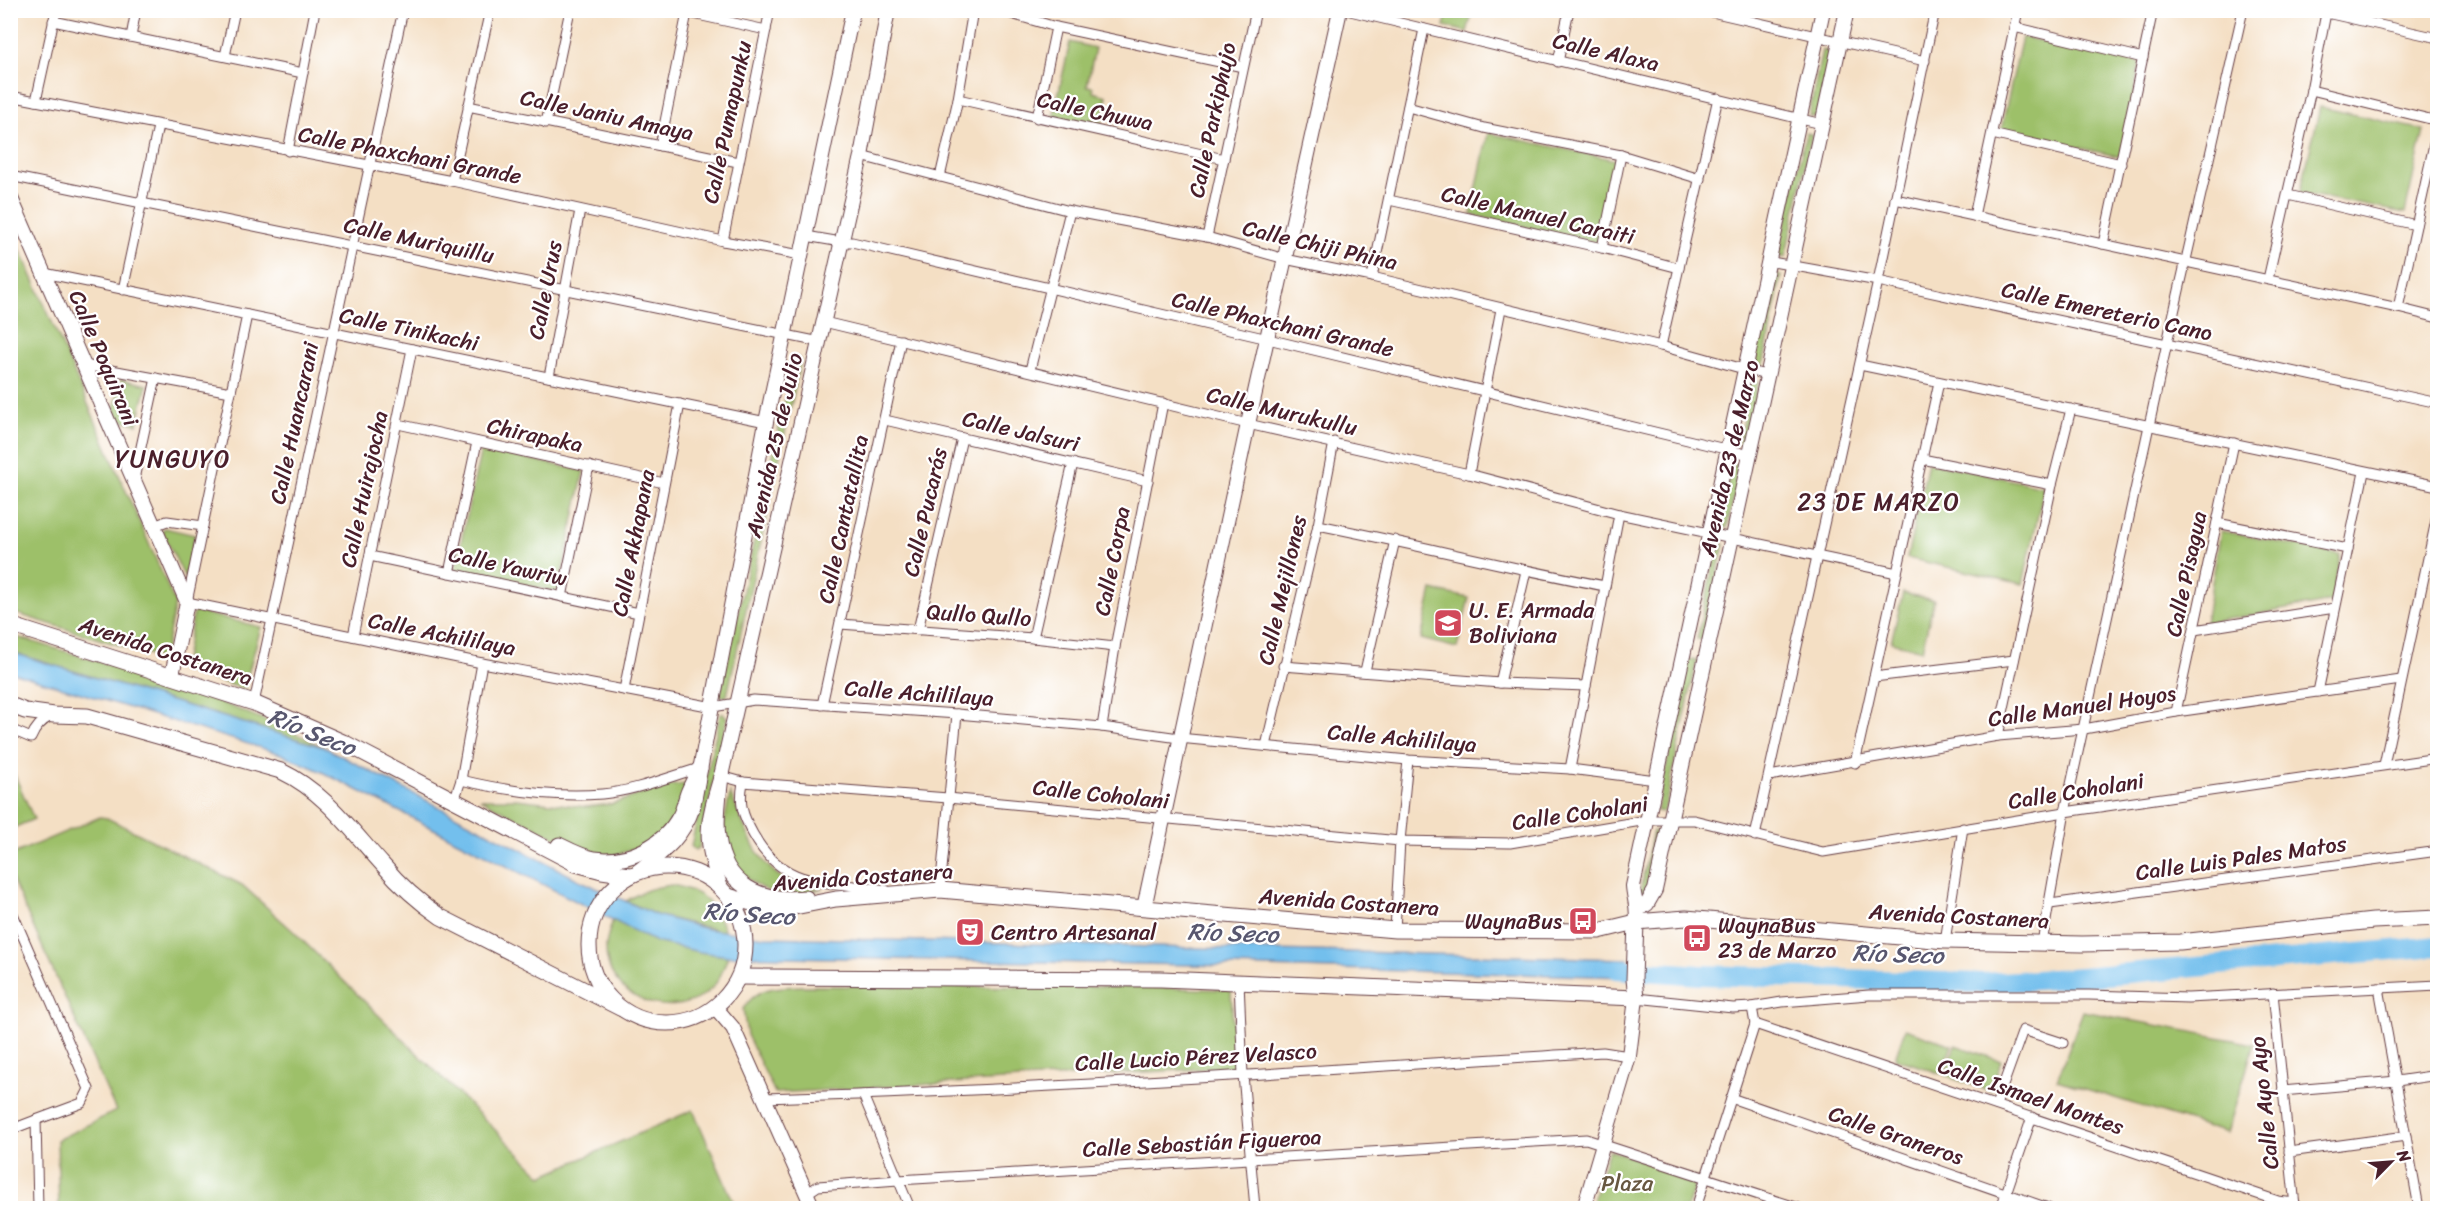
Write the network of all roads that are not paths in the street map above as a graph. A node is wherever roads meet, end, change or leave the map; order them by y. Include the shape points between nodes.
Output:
1 (56, 10) edge
2 (136, 10) edge
3 (235, 10) edge
4 (315, 10) edge
5 (403, 10) edge
6 (490, 10) edge
7 (570, 10) edge
8 (675, 10) edge
9 (770, 10) edge
10 (853, 10) edge
11 (888, 10) edge
12 (973, 10) edge
13 (998, 10) edge
14 (1256, 10) edge
15 (1340, 10) edge
16 (1346, 10) edge
17 (1569, 10) edge
18 (1704, 10) edge
19 (1823, 10) edge
20 (1847, 10) edge
21 (1935, 10) edge
22 (2018, 10) edge
23 (2154, 10) edge
24 (2243, 10) edge
25 (2313, 10) edge
26 (687, 13) junction
27 (2326, 13) junction
28 (53, 21) junction
29 (1056, 27) junction
30 (2014, 27) junction
31 (1424, 29) junction
32 (766, 30) junction
33 (131, 37) junction
34 (1817, 38) junction
35 (2438, 38) edge
36 (1840, 43) junction
37 (225, 56) junction
38 (2144, 58) junction
39 (1924, 61) junction
40 (1558, 62) junction
41 (1243, 67) junction
42 (303, 73) junction
43 (2311, 90) junction
44 (10, 96) edge
45 (1718, 98) junction
46 (958, 99) junction
47 (36, 101) junction
48 (468, 105) junction
49 (1408, 107) junction
50 (1037, 118) junction
51 (1800, 118) junction
52 (2438, 121) edge
53 (546, 123) junction
54 (1822, 124) junction
55 (158, 126) junction
56 (2438, 126) edge
57 (1992, 134) junction
58 (660, 146) junction
59 (288, 151) junction
60 (1621, 155) junction
61 (861, 156) junction
62 (1224, 159) junction
63 (738, 162) junction
64 (2121, 164) junction
65 (370, 165) junction
66 (10, 177) edge
67 (940, 177) junction
68 (1700, 179) junction
69 (452, 181) junction
70 (2288, 195) junction
71 (10, 196) edge
72 (1895, 199) junction
73 (1389, 200) junction
74 (141, 203) junction
75 (580, 210) junction
76 (1070, 211) junction
77 (1974, 216) junction
78 (2416, 225) junction
79 (806, 236) junction
80 (1207, 237) junction
81 (723, 241) junction
82 (841, 242) junction
83 (2103, 244) junction
84 (352, 247) junction
85 (1602, 248) junction
86 (801, 255) junction
87 (1286, 259) junction
88 (1767, 261) junction
89 (2185, 262) junction
90 (1794, 264) junction
91 (1679, 268) junction
92 (44, 273) junction
93 (1372, 277) junction
94 (2268, 279) junction
95 (1878, 282) junction
96 (123, 290) junction
97 (563, 290) junction
98 (1051, 290) junction
99 (2398, 308) junction
100 (1501, 309) junction
101 (247, 315) junction
102 (2438, 318) edge
103 (824, 322) junction
104 (333, 333) junction
105 (785, 335) junction
106 (1268, 339) junction
107 (901, 340) junction
108 (820, 342) junction
109 (2167, 343) junction
110 (1661, 346) junction
111 (412, 349) junction
112 (84, 365) junction
113 (1860, 365) junction
114 (1029, 370) junction
115 (1745, 370) junction
116 (1769, 376) junction
117 (549, 377) junction
118 (156, 378) junction
119 (1939, 382) junction
120 (231, 392) junction
121 (1485, 393) junction
122 (2438, 403) edge
123 (680, 404) junction
124 (1163, 404) junction
125 (2071, 409) junction
126 (885, 420) junction
127 (766, 422) junction
128 (398, 424) junction
129 (1248, 424) junction
130 (2150, 425) junction
131 (962, 438) junction
132 (477, 442) junction
133 (1334, 442) junction
134 (2234, 443) junction
135 (1728, 451) junction
136 (1750, 455) junction
137 (1922, 459) junction
138 (1073, 463) junction
139 (589, 466) junction
140 (2364, 472) junction
141 (1469, 474) junction
142 (134, 479) junction
143 (1148, 482) junction
144 (664, 483) junction
145 (2052, 485) junction
146 (2438, 486) edge
147 (2438, 510) edge
148 (1618, 514) junction
149 (2217, 523) junction
150 (1318, 525) junction
151 (154, 526) junction
152 (203, 526) junction
153 (1710, 532) junction
154 (1732, 537) junction
155 (1395, 540) junction
156 (2348, 549) junction
157 (1816, 555) junction
158 (370, 556) junction
159 (1526, 571) junction
160 (449, 573) junction
161 (1897, 573) junction
162 (1605, 585) junction
163 (561, 597) junction
164 (187, 602) junction
165 (2335, 608) junction
166 (639, 613) junction
167 (271, 621) junction
168 (840, 624) junction
169 (10, 625) edge
170 (918, 630) junction
171 (2194, 630) junction
172 (353, 636) junction
173 (1033, 638) junction
174 (1686, 645) junction
175 (1115, 647) junction
176 (1708, 651) junction
177 (2014, 660) junction
178 (482, 663) junction
179 (1283, 666) junction
180 (1365, 671) junction
181 (172, 675) junction
182 (1874, 677) junction
183 (2401, 680) junction
184 (1500, 683) junction
185 (1586, 686) junction
186 (624, 690) junction
187 (2318, 692) junction
188 (736, 702) junction
189 (254, 703) junction
190 (10, 705) edge
191 (822, 705) junction
192 (712, 707) junction
193 (2176, 712) junction
194 (957, 714) junction
195 (54, 716) junction
196 (1102, 727) junction
197 (10, 729) edge
198 (2084, 729) junction
199 (1998, 736) junction
200 (1179, 738) junction
201 (1266, 746) junction
202 (2438, 758) edge
203 (1408, 760) junction
204 (1855, 763) junction
205 (2384, 765) junction
206 (700, 768) junction
207 (1570, 770) junction
208 (721, 776) junction
209 (1769, 776) junction
210 (460, 780) junction
211 (1656, 780) junction
212 (743, 782) junction
213 (948, 798) junction
214 (454, 801) junction
215 (2066, 812) junction
216 (1164, 820) junction
217 (1647, 820) junction
218 (1671, 821) junction
219 (1963, 828) junction
220 (1755, 836) junction
221 (1400, 841) junction
222 (2438, 851) edge
223 (634, 873) junction
224 (940, 890) junction
225 (724, 892) junction
226 (904, 893) junction
227 (836, 899) junction
228 (2050, 904) junction
229 (10, 907) edge
230 (1144, 908) junction
231 (1638, 916) junction
232 (2438, 918) edge
233 (1395, 930) junction
234 (1945, 941) junction
235 (2042, 943) junction
236 (739, 977) junction
237 (1239, 982) junction
238 (2438, 985) edge
239 (2379, 988) junction
240 (2273, 993) junction
241 (1636, 998) junction
242 (1752, 1007) junction
243 (620, 1008) junction
244 (715, 1008) junction
245 (1755, 1024) junction
246 (2062, 1043) dead end
247 (1629, 1056) junction
248 (1244, 1075) junction
249 (2438, 1075) edge
250 (2397, 1081) junction
251 (2282, 1091) junction
252 (863, 1095) junction
253 (764, 1098) junction
254 (1731, 1098) junction
255 (1996, 1105) junction
256 (2032, 1117) junction
257 (36, 1120) junction
258 (10, 1130) edge
259 (2406, 1136) junction
260 (1602, 1143) junction
261 (2289, 1152) junction
262 (1250, 1160) junction
263 (1706, 1177) junction
264 (898, 1180) junction
265 (806, 1194) junction
266 (2006, 1194) junction
267 (2295, 1206) edge
268 (39, 1209) edge
269 (813, 1209) edge
270 (910, 1209) edge
271 (1255, 1209) edge
272 (1584, 1209) edge
273 (1696, 1209) edge
274 (1799, 1209) edge
275 (2001, 1209) edge
276 (2048, 1209) edge
277 (2419, 1209) edge

1 - 28 street
2 - 33 street
3 - 37 street
4 - 42 street
5 - 65 street, Calle Huancarani
6 - 48 street
7 - 53 street
8 - 26 street
9 - 32 street, Calle Pumapunku
10 - 79 street, Avenida 25 de Julio
11 - 61 street, Avenida 25 de Julio
12 - 46 street
13 - 29 street
14 - 41 street, Calle Parkiphujo
15 - 87 street
16 - 31 street, Calle Alaxa
17 - 40 street
18 - 34 street
19 - 34 street, Avenida 23 de Marzo
20 - 36 street, Avenida 23 de Marzo
21 - 39 street
22 - 30 street
23 - 38 street
24 - 89 street
25 - 27 street
26 - 32 street
26 - 58 street
27 - 35 street
27 - 43 street
28 - 33 street
28 - 47 street
29 - 41 street
29 - 50 street
30 - 38 street
30 - 57 street
31 - 40 street, Calle Alaxa
31 - 49 street
32 - 63 street, Calle Pumapunku
33 - 37 street
34 - 36 street
34 - 51 street, Avenida 23 de Marzo
36 - 39 street
36 - 54 street, Avenida 23 de Marzo
37 - 42 street
38 - 64 street
39 - 72 street
40 - 45 street, Calle Alaxa
41 - 62 street, Calle Parkiphujo
42 - 59 street
43 - 52 street
43 - 70 street
44 - 47 street, Calle Phaxchani Grande
45 - 51 street, Calle Alaxa
45 - 68 street
46 - 50 street, Calle Chuwa
46 - 67 street
47 - 55 street, Calle Phaxchani Grande
48 - 53 street, Calle Janiu Amaya
48 - 69 street
49 - 60 street via 1484,128
49 - 73 street
50 - 62 street, Calle Chuwa
51 - 54 street, Calle Alaxa
51 - 88 street, Avenida 23 de Marzo
53 - 58 street, Calle Janiu Amaya
54 - 90 street, Avenida 23 de Marzo
55 - 59 street, Calle Phaxchani Grande
55 - 74 street
56 - 78 street
57 - 64 street
57 - 77 street
58 - 63 street, Calle Janiu Amaya
59 - 65 street, Calle Phaxchani Grande
60 - 68 street
60 - 85 street
61 - 67 street, Calle Chiji Phina
61 - 82 street, Avenida 25 de Julio
62 - 80 street, Calle Parkiphujo
63 - 81 street, Calle Pumapunku
64 - 83 street
65 - 69 street, Calle Phaxchani Grande
65 - 84 street, Calle Huancarani
66 - 74 street, Calle Muriquillu
67 - 76 street, Calle Chiji Phina
68 - 91 street
69 - 75 street, Calle Phaxchani Grande
70 - 78 street
70 - 94 street
71 - 92 street, Calle Poquirani
72 - 77 street
72 - 95 street
73 - 85 street, Calle Manuel Caraiti
73 - 93 street
74 - 84 street, Calle Muriquillu
74 - 96 street
75 - 81 street, Calle Phaxchani Grande
75 - 97 street, Calle Urus
76 - 80 street, Calle Chiji Phina
76 - 98 street
77 - 83 street
78 - 99 street
79 - 82 street, Calle Phaxchani Grande
79 - 86 street, Avenida 25 de Julio
80 - 87 street, Calle Chiji Phina
81 - 86 street, Calle Phaxchani Grande
82 - 98 street, Calle Phaxchani Grande
82 - 103 street, Avenida 25 de Julio
83 - 89 street
84 - 97 street, Calle Muriquillu
84 - 104 street, Calle Huancarani
85 - 91 street, Calle Manuel Caraiti
86 - 105 street, Avenida 25 de Julio
87 - 93 street, Calle Chiji Phina
87 - 106 street
88 - 90 street, Calle Emereterio Cano
88 - 115 street, Avenida 23 de Marzo
89 - 94 street
89 - 109 street
90 - 95 street, Calle Emereterio Cano
90 - 116 street, Avenida 23 de Marzo
91 - 110 street
92 - 96 street, Calle Tinikachi
92 - 112 street, Calle Poquirani
93 - 100 street, Calle Chiji Phina
94 - 99 street
95 - 109 street, Calle Emereterio Cano
95 - 113 street
96 - 101 street, Calle Tinikachi
97 - 105 street, Calle Muriquillu
97 - 117 street, Calle Urus
98 - 106 street, Calle Phaxchani Grande
98 - 114 street
99 - 102 street
100 - 110 street, Calle Chiji Phina
100 - 121 street
101 - 104 street, Calle Tinikachi
101 - 120 street
103 - 107 street, Calle Murukullu
103 - 108 street, Avenida 25 de Julio
104 - 111 street, Calle Tinikachi
104 - 167 street, Calle Huancarani
105 - 108 street, Calle Muriquillu
105 - 127 street, Avenida 25 de Julio
106 - 121 street, Calle Phaxchani Grande
106 - 129 street
107 - 114 street, Calle Murukullu
107 - 126 street, Calle Cantatallita
108 - 188 street, Avenida 25 de Julio
109 - 122 street, Calle Emereterio Cano
109 - 130 street
110 - 115 street, Calle Chiji Phina
111 - 117 street, Calle Tinikachi
111 - 128 street, Calle Huirajocha
112 - 118 street
112 - 142 street, Calle Poquirani
113 - 119 street
113 - 157 street
114 - 124 street, Calle Murukullu
115 - 116 street, Calle Chiji Phina
115 - 135 street, Avenida 23 de Marzo
116 - 136 street, Avenida 23 de Marzo
117 - 123 street, Calle Tinikachi
118 - 120 street
118 - 142 street
119 - 125 street
119 - 137 street
120 - 152 street
121 - 135 street, Calle Phaxchani Grande
121 - 141 street
123 - 127 street, Calle Tinikachi
123 - 144 street, Calle Akhapana
124 - 129 street, Calle Murukullu
124 - 143 street, Calle Corpa
125 - 130 street
125 - 145 street
126 - 131 street, Calle Jalsuri
126 - 168 street, Calle Cantatallita
127 - 192 street, Avenida 25 de Julio
128 - 132 street, Chirapaka
128 - 158 street, Calle Huirajocha
129 - 133 street, Calle Murukullu
129 - 200 street
130 - 134 street
130 - 198 street
131 - 138 street, Calle Jalsuri
131 - 170 street, Calle Pucarás
132 - 139 street, Chirapaka
132 - 160 street
133 - 141 street, Calle Murukullu
133 - 150 street, Calle Mejillones
134 - 140 street
134 - 149 street, Calle Pisagua
135 - 136 street, Calle Phaxchani Grande
135 - 153 street, Avenida 23 de Marzo
136 - 154 street, Avenida 23 de Marzo
137 - 145 street
137 - 161 street
138 - 143 street, Calle Jalsuri
138 - 173 street
139 - 144 street, Chirapaka
139 - 163 street
140 - 146 street
140 - 156 street
141 - 148 street, Calle Murukullu
142 - 151 street, Calle Poquirani
143 - 175 street, Calle Corpa
144 - 166 street, Calle Akhapana
145 - 177 street
147 - 183 street
148 - 153 street, Calle Murukullu
148 - 162 street
149 - 156 street
149 - 171 street, Calle Pisagua
150 - 155 street
150 - 179 street, Calle Mejillones
151 - 152 street via 167,521
151 - 164 street, Calle Poquirani
152 - 164 street
153 - 154 street, Calle Murukullu
153 - 174 street, Avenida 23 de Marzo
154 - 157 street, Calle Murukullu
154 - 176 street, Avenida 23 de Marzo
155 - 159 street
155 - 180 street
156 - 165 street
157 - 161 street, Calle Murukullu
157 - 209 street
158 - 160 street, Calle Yawriw
158 - 172 street, Calle Huirajocha
159 - 162 street
159 - 184 street
160 - 163 street, Calle Yawriw
161 - 182 street
162 - 185 street
163 - 166 street, Calle Yawriw
164 - 167 street, Calle Achililaya
164 - 181 street
165 - 171 street
165 - 187 street
166 - 186 street, Calle Akhapana
167 - 172 street, Calle Achililaya
167 - 189 street, Calle Huancarani
168 - 170 street, Qullo Qullo
168 - 191 street, Calle Cantatallita
169 - 181 main road, Avenida Costanera
170 - 173 street, Qullo Qullo
171 - 193 street, Calle Pisagua
172 - 178 street, Calle Achililaya
173 - 175 street, Qullo Qullo
174 - 176 street
174 - 211 street, Avenida 23 de Marzo
175 - 196 street, Calle Corpa
176 - 218 street, Avenida 23 de Marzo
177 - 182 street
177 - 199 street
178 - 186 street, Calle Achililaya
178 - 210 street
179 - 180 street
179 - 201 street, Calle Mejillones
180 - 184 street
181 - 189 main road, Avenida Costanera
182 - 204 street
183 - 187 street, Calle Manuel Hoyos
183 - 205 street
184 - 185 street
185 - 207 street
186 - 192 street, Calle Achililaya
187 - 193 street, Calle Manuel Hoyos
188 - 191 street, Calle Achililaya
188 - 192 street, Calle Achililaya
188 - 208 street, Avenida 25 de Julio
189 - 214 main road, Avenida Costanera via 343,742
190 - 195 main road
191 - 194 street, Calle Achililaya
192 - 206 street, Avenida 25 de Julio
193 - 198 street, Calle Manuel Hoyos
194 - 196 street, Calle Achililaya
194 - 213 street
195 - 197 street via 34,729 31,738
195 - 243 main road via 87,716 281,771 299,780 339,814 382,865 424,906
196 - 200 street, Calle Achililaya
198 - 199 street, Calle Manuel Hoyos
198 - 215 street
199 - 204 street, Calle Manuel Hoyos
200 - 201 street, Calle Achililaya
200 - 216 street
201 - 203 street, Calle Achililaya
202 - 205 street, Calle Coholani
203 - 207 street, Calle Achililaya
203 - 221 street
204 - 209 street, Calle Manuel Hoyos
205 - 215 street, Calle Coholani
206 - 210 street via 604,794 507,791
206 - 214 main road via 682,813 659,843 619,860 592,859 487,811
206 - 223 street, Avenida 25 de Julio via 687,825 661,854
207 - 211 street, Calle Achililaya
208 - 212 street, Calle Coholani
208 - 225 street, Avenida 25 de Julio via 707,838
208 - 227 main road via 718,837 728,869 738,881 749,890 774,898
209 - 220 street
210 - 214 street
211 - 217 street, Avenida 23 de Marzo
212 - 213 street, Calle Coholani
212 - 226 street via 740,802 746,822 760,848 777,867 796,877
213 - 216 street, Calle Coholani
213 - 224 street
214 - 223 main road, Avenida Costanera via 576,864 602,872
215 - 219 street, Calle Coholani
215 - 228 street
216 - 221 street, Calle Coholani
216 - 230 street
217 - 218 street, Calle Coholani
217 - 221 street, Calle Coholani via 1510,843
217 - 231 street, Avenida 23 de Marzo via 1633,886
218 - 220 street, Calle Coholani via 1706,822
218 - 231 street, Avenida 23 de Marzo via 1655,890
219 - 220 street, Calle Coholani via 1823,852
219 - 234 street
221 - 233 street
222 - 228 street, Calle Luis Pales Matos
223 - 225 main road via 652,867 682,868 709,879
223 - 243 main road via 608,892 594,914 588,947 597,981
224 - 226 main road, Avenida Costanera
224 - 230 main road, Avenida Costanera
225 - 227 main road, Avenida Costanera via 771,909
225 - 236 main road via 738,912 744,932 744,960
226 - 227 main road, Avenida Costanera
228 - 235 street
229 - 257 street via 88,1089 82,1103
230 - 233 main road, Avenida Costanera
231 - 233 main road, Avenida Costanera via 1599,932
231 - 234 main road, Avenida Costanera
231 - 241 main road
232 - 235 main road, Avenida Costanera via 2373,921 2180,942
234 - 235 main road, Avenida Costanera
236 - 237 main road
236 - 244 main road
237 - 241 main road
237 - 248 street
238 - 239 street
239 - 240 street
239 - 250 street
240 - 242 street via 2188,998 1869,995
240 - 251 street, Calle Ayo Ayo
241 - 242 street
241 - 247 street
242 - 245 street
243 - 244 main road via 652,1023 670,1024 688,1021
244 - 253 street via 733,1028
245 - 254 street
245 - 255 street, Calle Ismael Montes
246 - 255 street via 2023,1030
247 - 248 street, Calle Lucio Pérez Velasco via 1603,1052
247 - 260 street
248 - 252 street, Calle Lucio Pérez Velasco
248 - 262 street
249 - 250 street
250 - 251 street
250 - 259 street
251 - 261 street, Calle Ayo Ayo
252 - 253 street, Calle Lucio Pérez Velasco
252 - 264 street
253 - 265 street
254 - 263 street
254 - 266 street, Calle Graneros
255 - 256 street, Calle Ismael Montes
256 - 266 street
256 - 267 street, Calle Ismael Montes
257 - 258 street
257 - 268 street
259 - 261 street
259 - 277 street
260 - 262 street, Calle Sebastián Figueroa via 1586,1138
260 - 263 street, Calle Sebastián Figueroa
260 - 272 street
261 - 267 street, Calle Ayo Ayo
262 - 264 street, Calle Sebastián Figueroa
262 - 271 street
263 - 273 street
263 - 274 street, Calle Sebastián Figueroa
264 - 265 street, Calle Sebastián Figueroa via 819,1186
264 - 270 street
265 - 269 street
266 - 275 street
266 - 276 street, Calle Graneros

